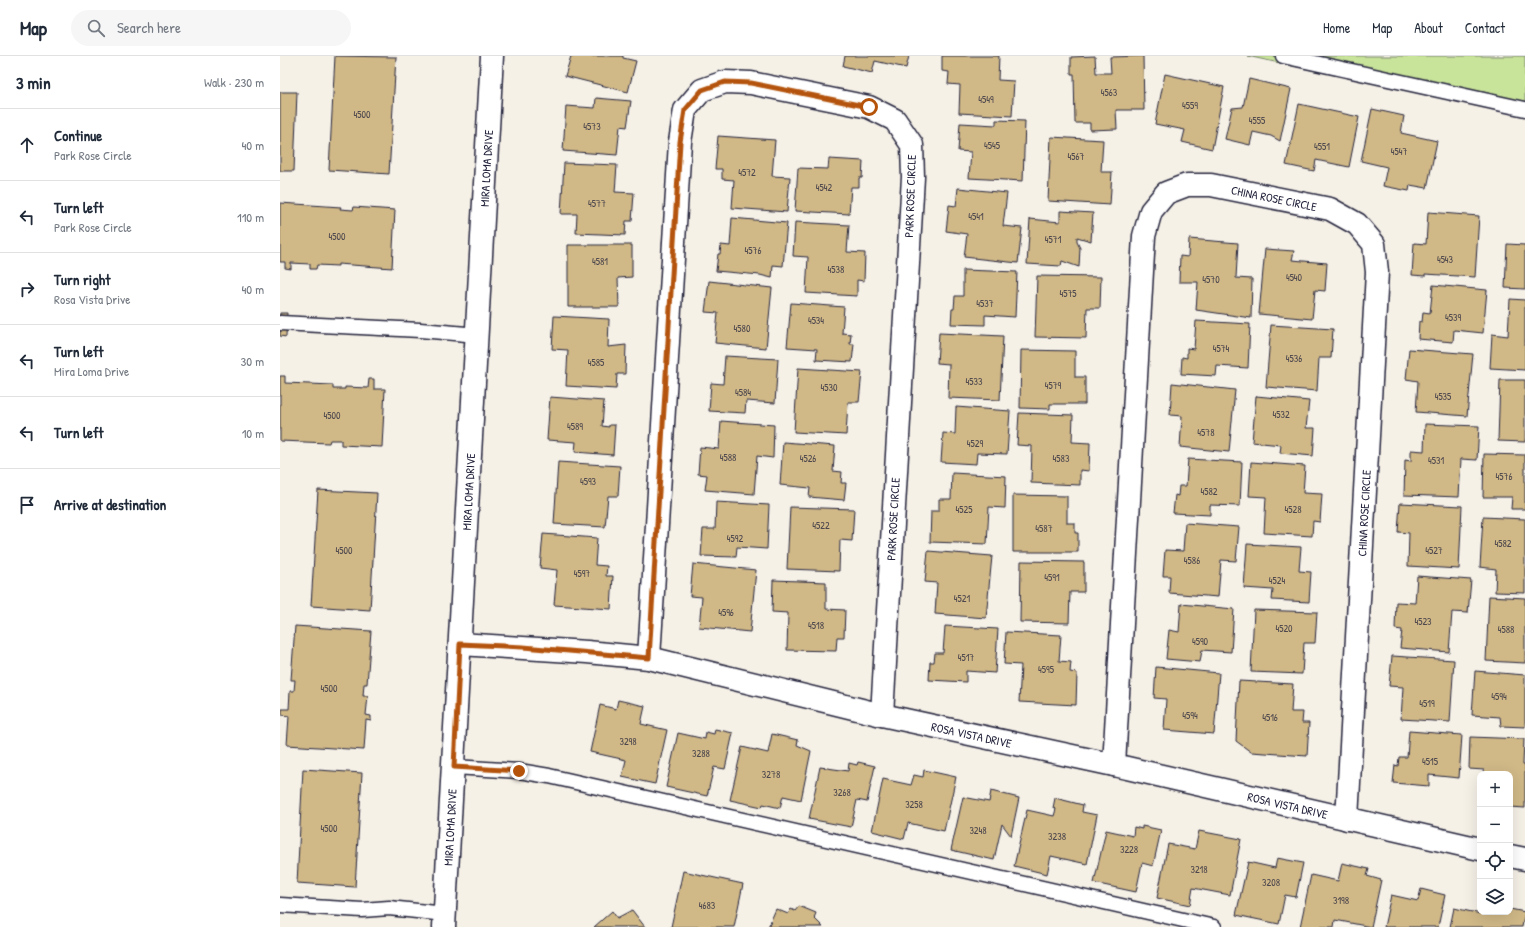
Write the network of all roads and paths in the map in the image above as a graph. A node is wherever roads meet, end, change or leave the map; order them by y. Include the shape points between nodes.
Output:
1 (492, 56) edge
2 (1283, 56) edge
3 (1525, 109) edge
4 (280, 322) edge
5 (478, 335) junction
6 (460, 644) junction
7 (649, 658) junction
8 (882, 715) junction
9 (1114, 765) junction
10 (454, 767) junction
11 (1346, 819) junction
12 (1477, 848) edge
13 (1513, 857) edge
14 (1525, 859) edge
15 (280, 905) edge
16 (445, 920) edge
17 (1214, 927) edge

1 - 5 street, MIRA LOMA DRIVE
2 - 3 lane
4 - 5 lane
5 - 6 street, MIRA LOMA DRIVE
6 - 7 street, ROSA VISTA DRIVE
6 - 10 street, MIRA LOMA DRIVE
7 - 8 street, ROSA VISTA DRIVE
7 - 8 street, PARK ROSE CIRCLE via 680,142 685,110 702,90 725,82 751,83 869,107 895,120 912,145 913,177
8 - 9 street, ROSA VISTA DRIVE
9 - 11 street, ROSA VISTA DRIVE
9 - 11 street, CHINA ROSE CIRCLE via 1144,236 1151,211 1166,193 1187,185 1210,185 1330,209 1357,224 1374,244 1377,272
10 - 16 street, MIRA LOMA DRIVE
10 - 17 lane via 519,771 549,776
11 - 12 street, ROSA VISTA DRIVE
13 - 14 street
15 - 16 lane via 362,910 388,908

